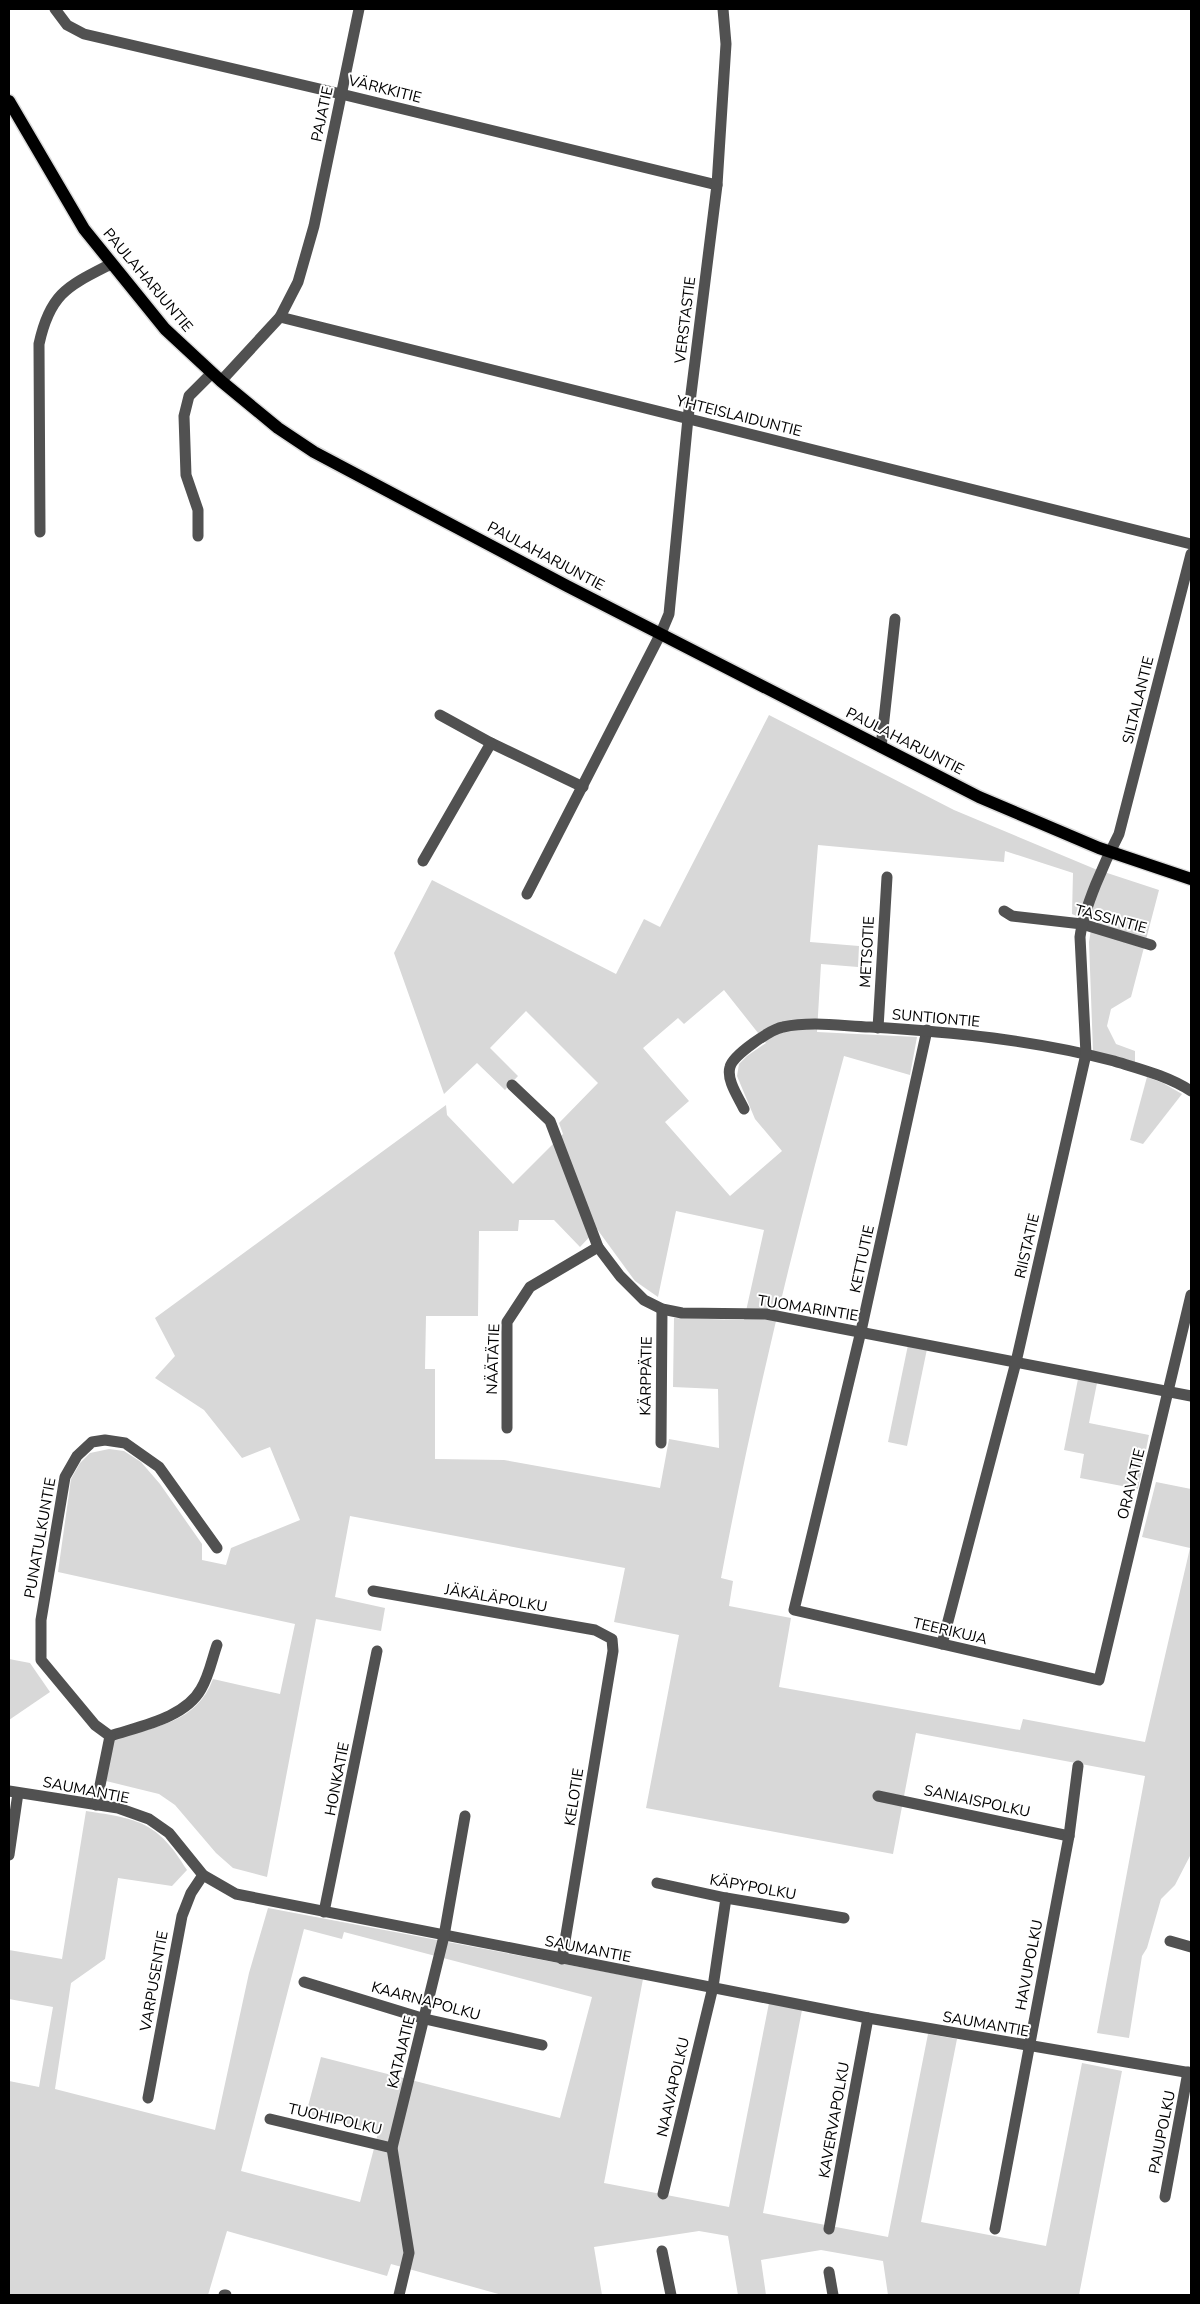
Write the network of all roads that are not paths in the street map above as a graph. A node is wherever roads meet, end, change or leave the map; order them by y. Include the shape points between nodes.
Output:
1 (55, 9) edge
2 (359, 9) edge
3 (723, 9) edge
4 (341, 94) junction
5 (9, 102) edge
6 (716, 185) junction
7 (111, 264) junction
8 (280, 317) junction
9 (217, 377) junction
10 (688, 418) junction
11 (40, 532) dead end
12 (198, 536) dead end
13 (1191, 544) edge
14 (1191, 554) edge
15 (895, 619) dead end
16 (661, 633) junction
17 (440, 715) dead end
18 (491, 743) junction
19 (881, 747) junction
20 (582, 787) junction
21 (1110, 852) junction
22 (423, 861) dead end
23 (887, 877) dead end
24 (1191, 878) edge
25 (528, 894) dead end
26 (1004, 911) dead end
27 (1082, 924) junction
28 (1152, 945) dead end
29 (878, 1028) junction
30 (927, 1030) junction
31 (1086, 1054) junction
32 (512, 1085) dead end
33 (1191, 1091) edge
34 (744, 1109) dead end
35 (598, 1246) junction
36 (1191, 1295) edge
37 (662, 1310) junction
38 (861, 1331) junction
39 (1016, 1362) junction
40 (1168, 1392) junction
41 (1191, 1396) edge
42 (507, 1428) dead end
43 (661, 1442) dead end
44 (217, 1548) dead end
45 (373, 1591) dead end
46 (794, 1610) joint
47 (612, 1639) joint
48 (942, 1644) junction
49 (217, 1645) dead end
50 (377, 1651) dead end
51 (1099, 1680) joint
52 (110, 1736) junction
53 (1078, 1766) dead end
54 (14, 1792) edge
55 (878, 1796) dead end
56 (96, 1805) junction
57 (465, 1816) dead end
58 (1069, 1836) junction
59 (9, 1855) edge
60 (203, 1875) junction
61 (657, 1883) dead end
62 (726, 1898) junction
63 (324, 1912) junction
64 (844, 1918) dead end
65 (444, 1936) junction
66 (1170, 1942) dead end
67 (1191, 1947) edge
68 (562, 1959) junction
69 (304, 1982) dead end
70 (712, 1987) junction
71 (425, 2018) junction
72 (868, 2018) junction
73 (542, 2045) dead end
74 (1028, 2046) junction
75 (1190, 2073) edge
76 (148, 2098) dead end
77 (270, 2119) dead end
78 (392, 2148) junction
79 (663, 2194) dead end
80 (1165, 2197) dead end
81 (829, 2229) dead end
82 (995, 2229) dead end
83 (662, 2251) dead end
84 (829, 2272) dead end
85 (399, 2295) edge
86 (670, 2295) edge
87 (833, 2295) edge

1 - 4 street, VÄRKKITIE via 67,25 84,34
2 - 4 street, PAJATIE
3 - 6 street, VERSTASTIE via 726,44
4 - 6 street, VÄRKKITIE
4 - 8 street, PAJATIE via 314,226 298,282
5 - 7 main road, PAULAHARJUNTIE via 84,228
6 - 10 street, VERSTASTIE
7 - 9 main road, PAULAHARJUNTIE via 165,329
7 - 11 street via 68,288 52,304 44,321 39,344
8 - 9 street, PAJATIE
8 - 10 street, YHTEISLAIDUNTIE
9 - 12 street, PAJATIE via 189,396 184,416 186,475 198,510
9 - 16 main road, PAULAHARJUNTIE via 278,428 314,452
10 - 13 street, YHTEISLAIDUNTIE
10 - 16 street, VERSTASTIE via 669,614
14 - 21 street, SILTALANTIE via 1119,834
15 - 19 street
16 - 19 main road, PAULAHARJUNTIE
16 - 20 street, VERSTASTIE
17 - 18 street
18 - 20 street
18 - 22 street
19 - 21 main road, PAULAHARJUNTIE via 979,797
20 - 25 street, VERSTASTIE
21 - 24 main road, PAULAHARJUNTIE
21 - 27 street, RIISTATIE
23 - 29 street, METSOTIE
26 - 27 street, TASSINTIE via 1012,916
27 - 28 street, TASSINTIE
27 - 31 street, RIISTATIE
29 - 30 street, SUNTIONTIE
29 - 34 street, SUNTIONTIE via 808,1024 781,1027 768,1034 730,1066 729,1077
30 - 31 street, SUNTIONTIE via 1015,1040
30 - 38 street, KETTUTIE
31 - 33 street, SUNTIONTIE via 1143,1069
31 - 39 street, RIISTATIE
32 - 35 street, TUOMARINTIE via 550,1121
35 - 37 street, TUOMARINTIE via 620,1276 644,1300
35 - 42 street, NÄÄTÄTIE via 530,1288 507,1322
36 - 40 street, ORAVATIE
37 - 38 street, TUOMARINTIE via 766,1314
37 - 43 street, KÄRPPÄTIE
38 - 39 street, TUOMARINTIE
38 - 46 street, KETTUTIE
39 - 40 street, TUOMARINTIE
39 - 48 street, RIISTATIE
40 - 41 street, TUOMARINTIE
40 - 51 street, ORAVATIE
44 - 52 street, PUNATULKUNTIE via 159,1467 125,1443 92,1442 77,1456 65,1477 41,1620 41,1660 95,1725
45 - 47 street, JÄKÄLÄPOLKU via 595,1630
46 - 48 street, TEERIKUJA
47 - 68 street, KELOTIE via 614,1651
48 - 51 street, TEERIKUJA
49 - 52 street via 201,1689 186,1707 154,1722
50 - 63 street, HONKATIE
52 - 56 street
53 - 58 street, HAVUPOLKU
54 - 56 street, SAUMANTIE
54 - 59 street
55 - 58 street, SANIAISPOLKU
56 - 60 street, SAUMANTIE via 118,1808 149,1819 169,1833
57 - 65 street, KATAJATIE
58 - 74 street, HAVUPOLKU
60 - 63 street, SAUMANTIE via 236,1894
60 - 76 street, VARPUSENTIE via 182,1916
61 - 62 street, KÄPYPOLKU
62 - 64 street, KÄPYPOLKU
62 - 70 street, NAAVAPOLKU
63 - 65 street, SAUMANTIE
65 - 68 street, SAUMANTIE
65 - 71 street, KATAJATIE
66 - 67 street
68 - 70 street, SAUMANTIE
69 - 71 street, KAARNAPOLKU
70 - 72 street, SAUMANTIE
70 - 79 street, NAAVAPOLKU
71 - 73 street, KAARNAPOLKU
71 - 78 street, KATAJATIE
72 - 74 street, SAUMANTIE
72 - 81 street, KAVERVAPOLKU
74 - 75 street, SAUMANTIE
74 - 82 street, HAVUPOLKU
75 - 80 street, PAJUPOLKU
77 - 78 street, TUOHIPOLKU
78 - 85 street, KATAJATIE via 409,2253
83 - 86 street
84 - 87 street

